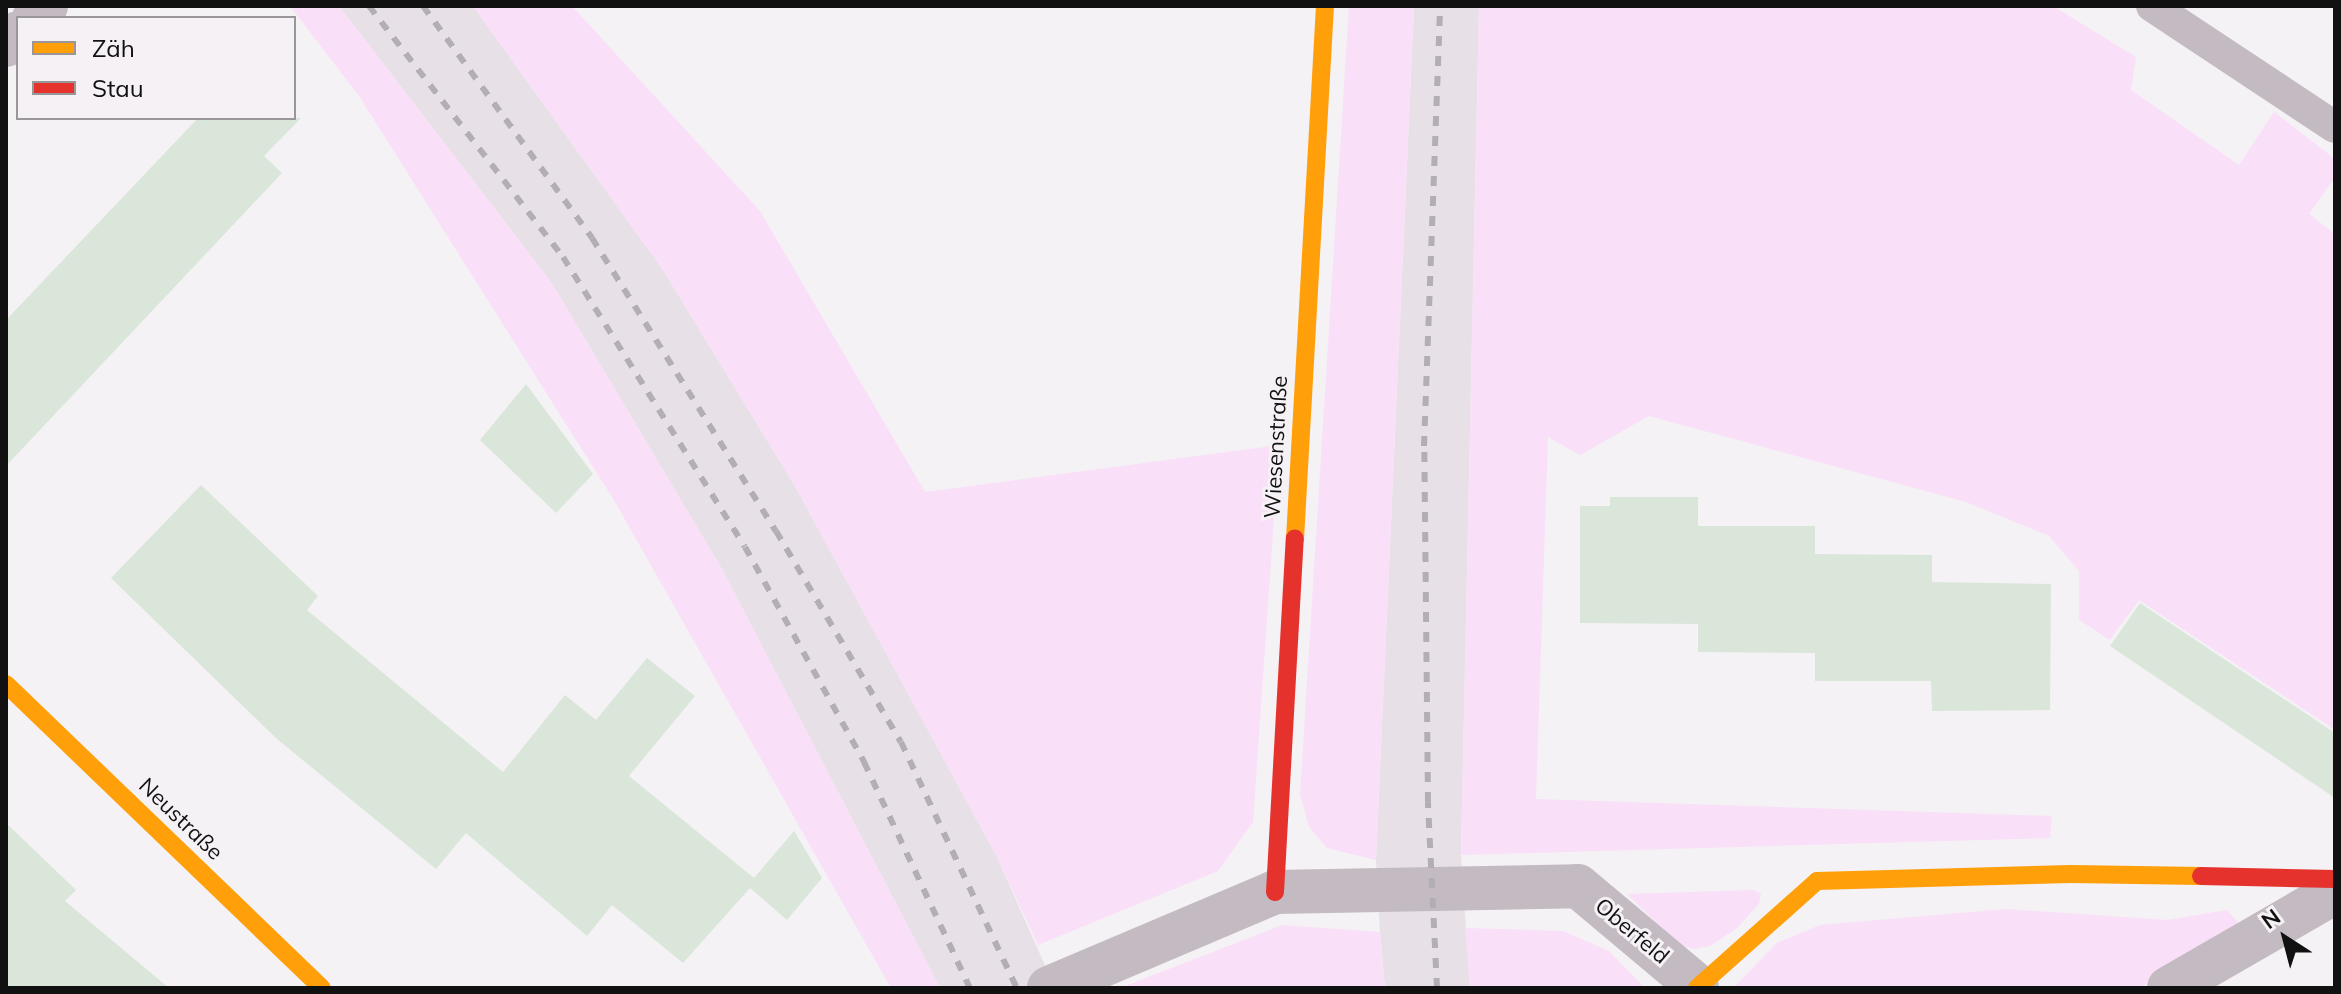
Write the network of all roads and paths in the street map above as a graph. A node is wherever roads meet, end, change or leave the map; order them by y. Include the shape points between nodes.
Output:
1 (1325, 6) edge
2 (2152, 6) edge
3 (2335, 127) edge
4 (6, 684) edge
5 (2335, 879) edge
6 (1275, 892) junction
7 (2335, 892) edge
8 (1697, 987) edge
9 (322, 988) edge
10 (1049, 988) edge
11 (2169, 988) edge

1 - 6 street, Wiesenstraße
2 - 3 lane
4 - 9 street, Neustraße
5 - 8 street, Oberfeld via 2071,874 1817,881
6 - 8 street, Oberfeld via 1578,886
6 - 10 street, Oberfeld
7 - 11 street

